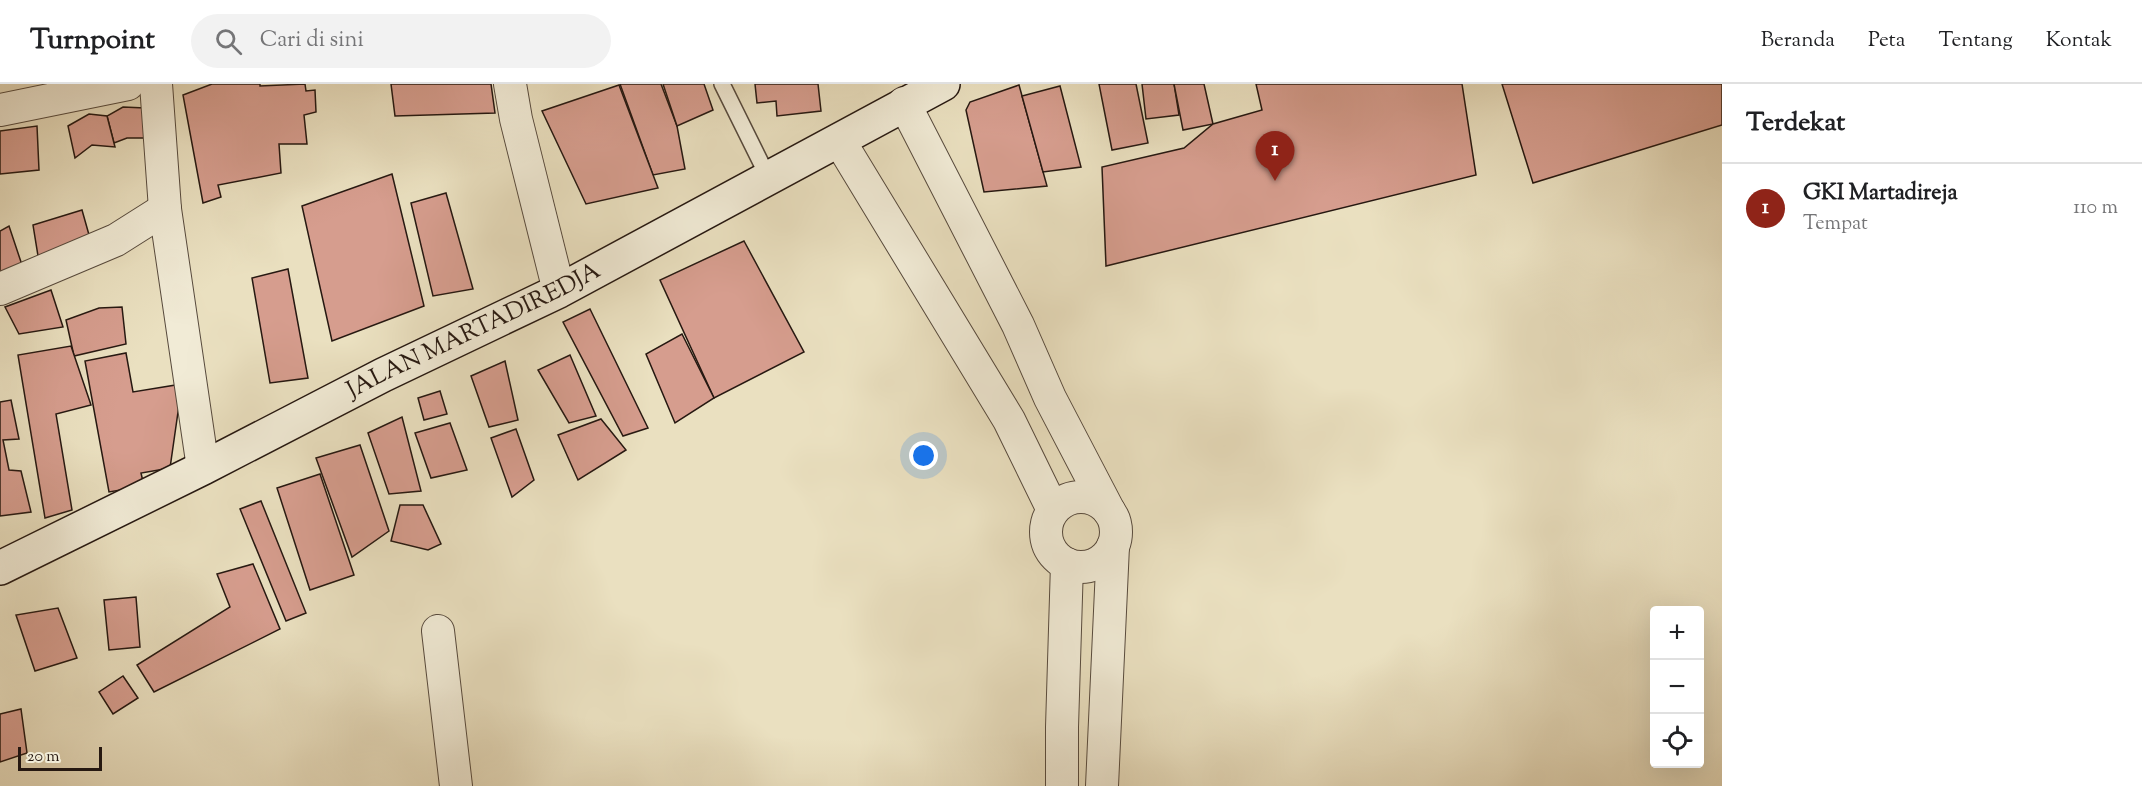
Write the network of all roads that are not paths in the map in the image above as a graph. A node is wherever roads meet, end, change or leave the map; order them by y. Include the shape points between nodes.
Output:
1 (128, 84) edge
2 (156, 84) edge
3 (510, 84) edge
4 (722, 84) edge
5 (943, 84) edge
6 (904, 104) junction
7 (0, 110) edge
8 (839, 140) junction
9 (769, 179) junction
10 (165, 209) junction
11 (0, 289) edge
12 (560, 291) junction
13 (1050, 398) junction
14 (1009, 420) junction
15 (203, 468) junction
16 (1053, 510) junction
17 (1109, 511) junction
18 (1113, 546) junction
19 (1067, 564) junction
20 (0, 568) edge
21 (438, 631) dead end
22 (456, 786) edge
23 (1062, 786) edge
24 (1102, 786) edge

1 - 7 street
2 - 10 street
3 - 12 street
4 - 9 lane
5 - 6 main road, JALAN MARTADIREDJA
6 - 8 main road, JALAN MARTADIREDJA
6 - 13 street via 1018,325
8 - 9 main road, JALAN MARTADIREDJA
8 - 14 street
9 - 12 main road, JALAN MARTADIREDJA
10 - 11 street via 116,240
10 - 15 street
12 - 15 main road, JALAN MARTADIREDJA via 383,375
13 - 14 street
13 - 17 street
14 - 16 street
15 - 20 main road, JALAN MARTADIREDJA
16 - 17 street via 1068,500 1086,498
16 - 19 street via 1046,536 1053,553
17 - 18 street via 1116,528
18 - 19 street via 1094,564
18 - 24 street
19 - 23 street
21 - 22 street

